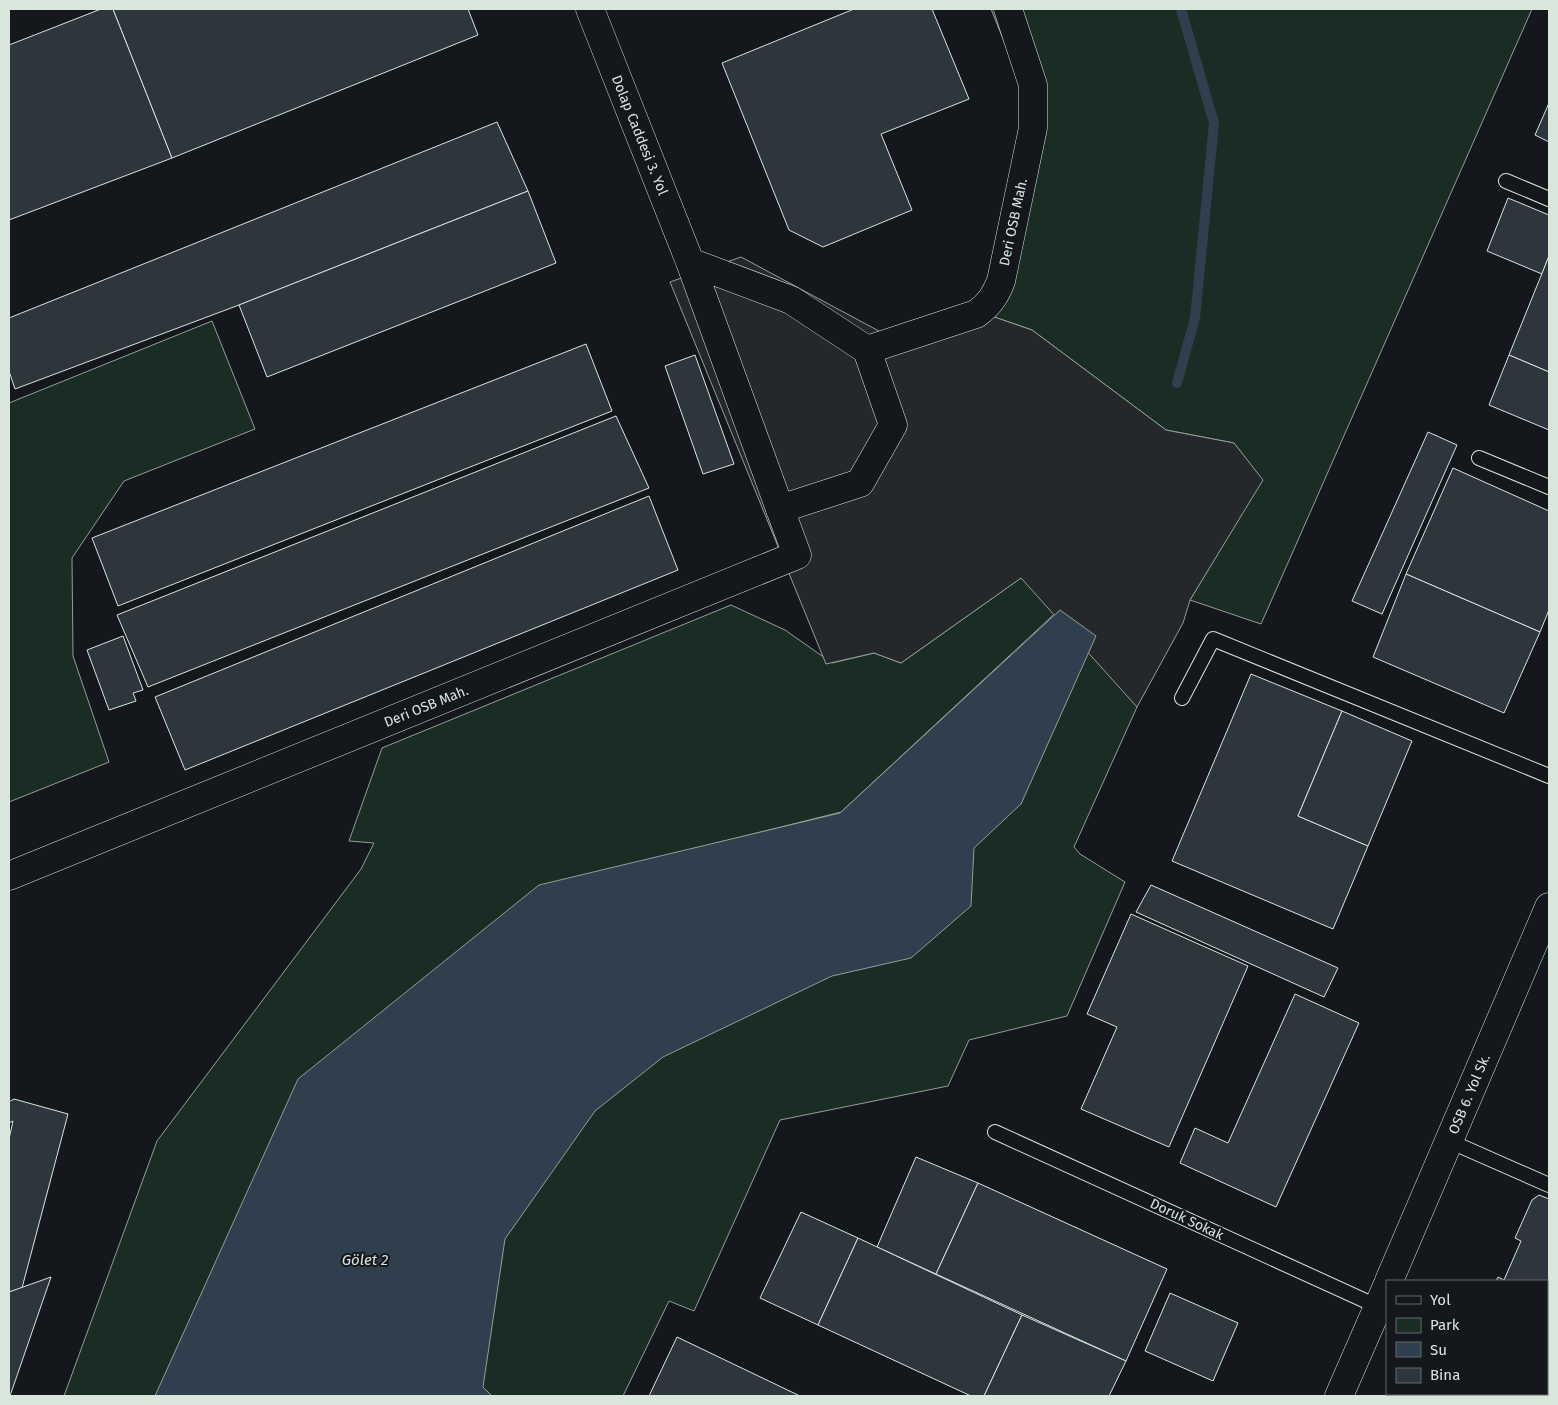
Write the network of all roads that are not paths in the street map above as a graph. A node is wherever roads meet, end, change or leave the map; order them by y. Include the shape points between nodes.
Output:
1 (590, 9) edge
2 (1008, 9) edge
3 (1506, 181) dead end
4 (1549, 199) edge
5 (690, 262) junction
6 (867, 350) junction
7 (1479, 458) dead end
8 (1549, 487) edge
9 (780, 509) junction
10 (1182, 698) dead end
11 (1549, 776) edge
12 (9, 876) edge
13 (1549, 907) edge
14 (995, 1132) dead end
15 (1448, 1141) junction
16 (1549, 1185) edge
17 (1389, 1280) edge
18 (1384, 1301) edge
19 (1339, 1396) edge

1 - 5 street, Dolap Caddesi 3. Yol
2 - 6 street, Deri OSB Mah. via 1033,84 1034,105 1033,128 996,296 976,314
3 - 4 lane
5 - 6 street via 791,300
5 - 9 street, Dolap Caddesi 3. Yol
6 - 9 street via 894,425 860,483
7 - 8 lane
9 - 12 street, Deri OSB Mah. via 797,555
10 - 11 lane via 1213,639
13 - 15 street, OSB 6. Yol Sk.
14 - 18 lane, Doruk Sokak
15 - 16 lane
15 - 17 street, OSB 6. Yol Sk.
18 - 19 street

